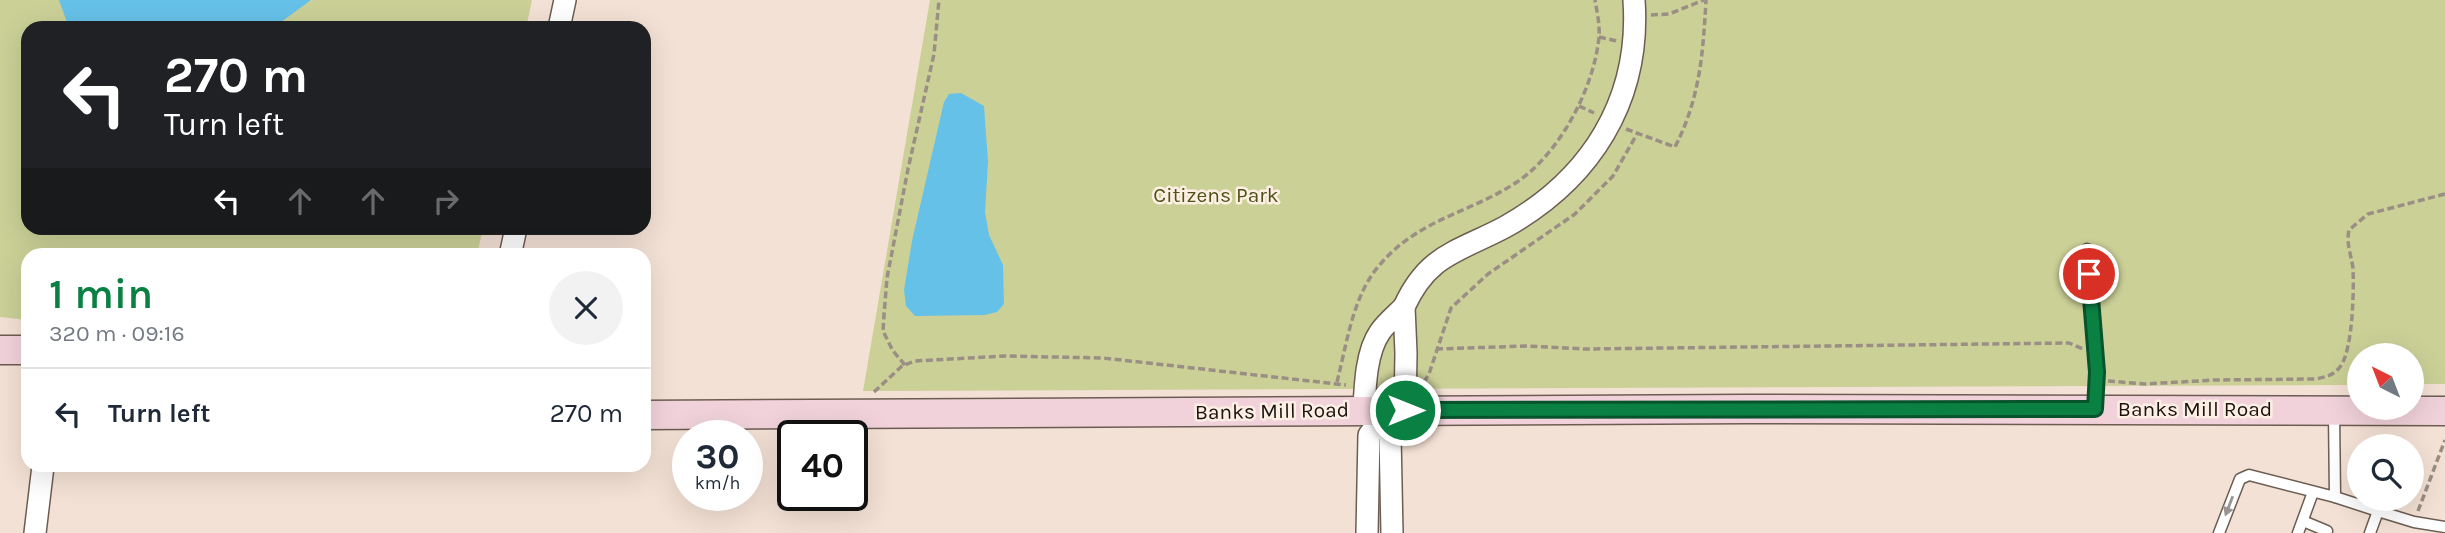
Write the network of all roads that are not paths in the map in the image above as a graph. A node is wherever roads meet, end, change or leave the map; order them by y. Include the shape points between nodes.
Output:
1 (565, 0) edge
2 (1634, 8) edge
3 (560, 21) edge
4 (2087, 249) dead end
5 (1404, 307) junction
6 (0, 349) edge
7 (21, 350) edge
8 (1383, 406) junction
9 (2095, 409) junction
10 (2334, 410) junction
11 (2445, 411) edge
12 (651, 415) edge
13 (42, 472) edge
14 (2313, 492) junction
15 (2336, 497) junction
16 (2347, 501) edge
17 (2378, 511) joint
18 (2302, 521) junction
19 (2445, 527) edge
20 (2327, 531) dead end
21 (35, 533) edge
22 (1367, 533) edge
23 (1392, 533) edge
24 (2219, 533) edge
25 (2298, 533) edge
26 (2370, 533) edge

1 - 3 street
2 - 5 street via 1626,87 1611,122 1585,162 1550,197 1507,226 1443,257 1421,278
4 - 9 lane via 2097,372
5 - 8 street
5 - 8 street via 1381,330 1366,372
6 - 7 street
8 - 9 street, Banks Mill Road
8 - 12 street, Banks Mill Road
8 - 22 street via 1369,435
8 - 23 street via 1390,435
9 - 10 street, Banks Mill Road
10 - 11 street, Banks Mill Road
10 - 15 lane
13 - 21 street
14 - 15 lane
14 - 18 lane
14 -> 24 lane via 2249,475 2240,479
15 - 16 lane
17 - 19 lane
17 - 26 lane
18 - 20 lane
18 - 25 lane

